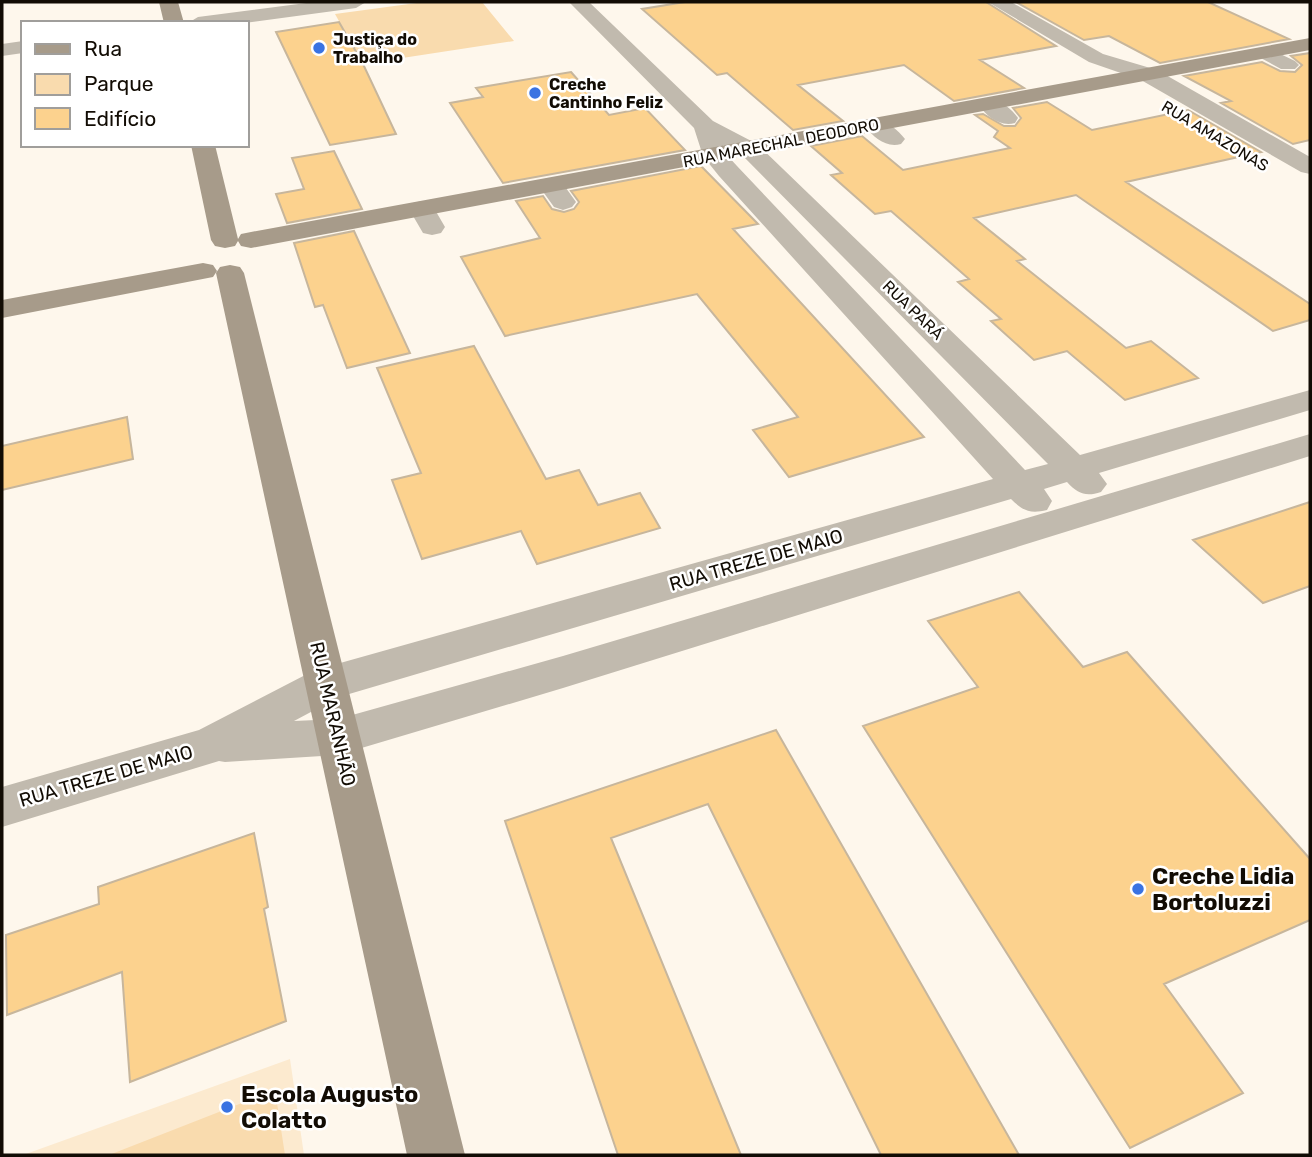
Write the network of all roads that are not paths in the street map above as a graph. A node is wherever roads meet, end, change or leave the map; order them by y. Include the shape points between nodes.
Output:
1 (169, 2) edge
2 (356, 2) edge
3 (578, 2) edge
4 (998, 2) edge
5 (174, 21) edge
6 (213, 21) edge
7 (1310, 44) edge
8 (21, 47) edge
9 (2, 50) edge
10 (1266, 53) junction
11 (1299, 62) edge
12 (1145, 83) junction
13 (705, 126) junction
14 (203, 147) edge
15 (739, 160) junction
16 (1259, 162) junction
17 (1300, 162) edge
18 (1310, 192) edge
19 (857, 254) junction
20 (228, 255) junction
21 (816, 265) junction
22 (2, 288) edge
23 (2, 309) edge
24 (936, 333) junction
25 (889, 343) junction
26 (1310, 400) edge
27 (1248, 418) junction
28 (1300, 448) edge
29 (1074, 468) junction
30 (1019, 484) junction
31 (1111, 506) junction
32 (1055, 523) junction
33 (749, 561) junction
34 (779, 606) junction
35 (326, 684) junction
36 (338, 737) junction
37 (211, 745) junction
38 (2, 807) edge
39 (436, 1155) edge

1 - 5 street
2 - 6 street
3 - 13 street, RUA PARÁ
4 - 12 street
7 - 10 street, RUA MARECHAL DEODORO
8 - 9 street
10 - 11 street
10 - 12 street, RUA MARECHAL DEODORO
11 - 12 street, RUA MARECHAL DEODORO
12 - 15 street, RUA MARECHAL DEODORO
12 - 16 street, RUA AMAZONAS
12 - 17 street, RUA AMAZONAS
13 - 15 street, RUA PARÁ
13 - 15 street, RUA PARÁ
14 - 20 street, RUA MARANHÃO
15 - 19 street, RUA PARÁ
15 - 20 street, RUA MARECHAL DEODORO
15 - 21 street, RUA PARÁ
16 - 17 street
16 - 18 street, RUA AMAZONAS
19 - 21 street
19 - 24 street, RUA PARÁ
20 - 22 street, RUA MARECHAL DEODORO
20 - 23 street, RUA MARECHAL DEODORO
20 - 35 street, RUA MARANHÃO
21 - 25 street, RUA PARÁ
24 - 25 street
24 - 29 street, RUA PARÁ
25 - 30 street, RUA PARÁ
26 - 27 street, RUA TREZE DE MAIO
27 - 28 street
27 - 29 street, RUA TREZE DE MAIO
28 - 31 street, RUA TREZE DE MAIO
29 - 30 street, RUA TREZE DE MAIO
29 - 31 street, RUA PARÁ
30 - 32 street, RUA PARÁ
30 - 33 street, RUA TREZE DE MAIO
31 - 32 street, RUA TREZE DE MAIO
32 - 34 street, RUA TREZE DE MAIO
33 - 34 street
33 - 35 street, RUA TREZE DE MAIO
34 - 36 street, RUA TREZE DE MAIO
35 - 36 street, RUA MARANHÃO
35 - 37 street, RUA TREZE DE MAIO
36 - 37 street, RUA TREZE DE MAIO
36 - 39 street, RUA MARANHÃO
37 - 38 street, RUA TREZE DE MAIO

